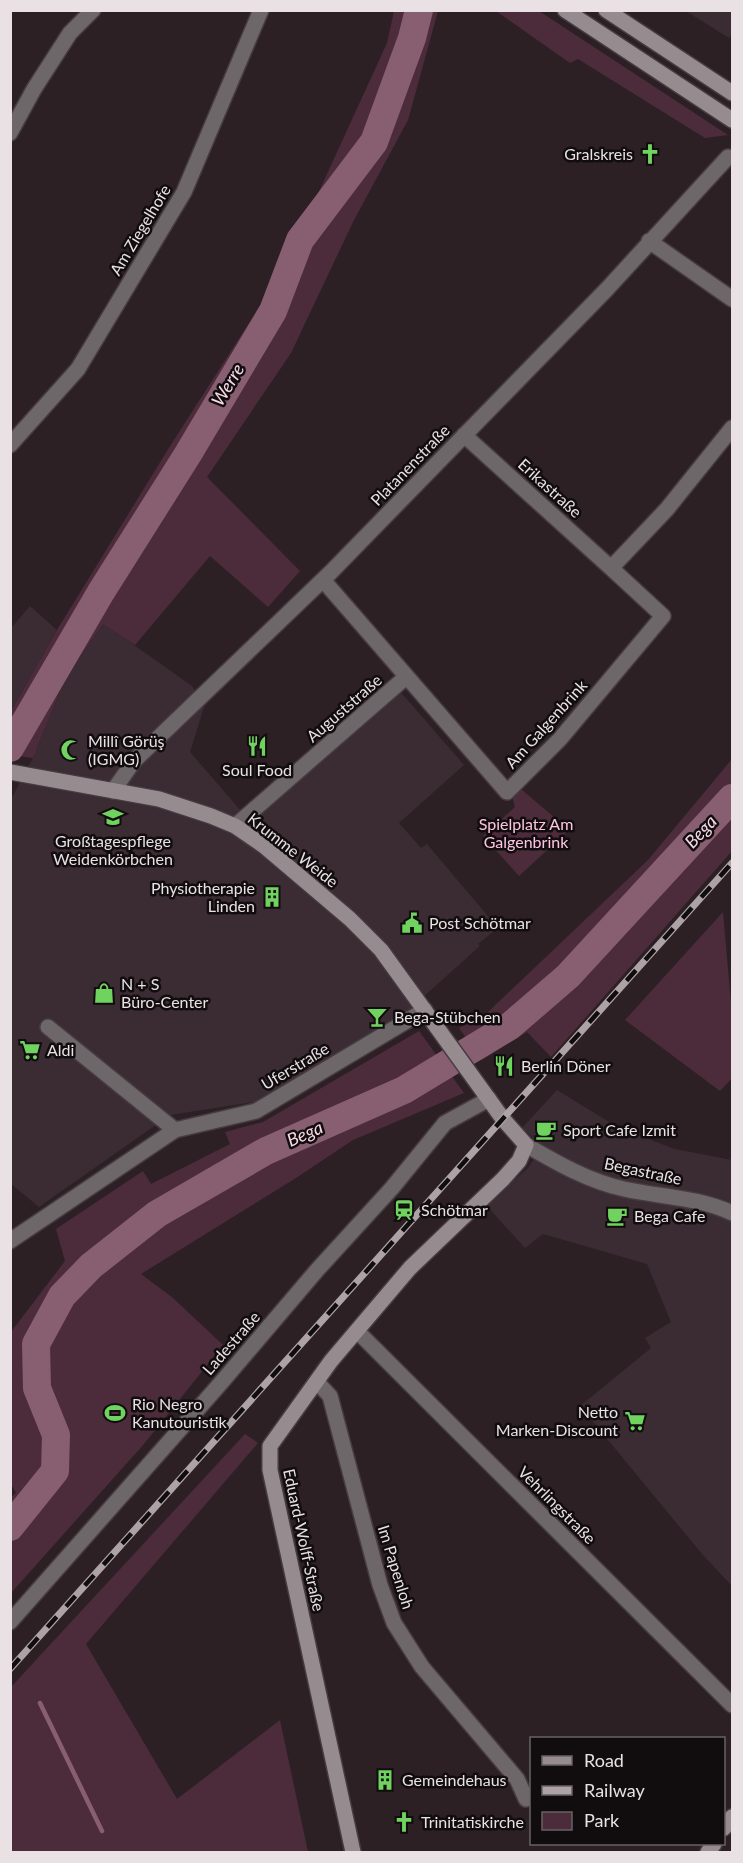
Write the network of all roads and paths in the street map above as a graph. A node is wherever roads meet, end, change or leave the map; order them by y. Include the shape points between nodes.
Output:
1 (93, 10) edge
2 (261, 10) edge
3 (565, 10) edge
4 (606, 10) edge
5 (732, 93) edge
6 (732, 120) edge
7 (10, 133) edge
8 (728, 157) dead end
9 (649, 241) junction
10 (732, 299) edge
11 (732, 428) edge
12 (464, 435) junction
13 (10, 445) edge
14 (611, 568) junction
15 (323, 580) junction
16 (663, 616) joint
17 (406, 677) junction
18 (10, 772) edge
19 (113, 791) junction
20 (235, 826) junction
21 (425, 1010) junction
22 (48, 1028) dead end
23 (475, 1080) joint
24 (489, 1099) junction
25 (175, 1130) junction
26 (526, 1145) junction
27 (732, 1213) edge
28 (10, 1241) edge
29 (357, 1330) junction
30 (317, 1382) junction
31 (10, 1622) edge
32 (732, 1705) edge
33 (526, 1798) dead end
34 (353, 1852) edge

1 - 7 street via 70,33
2 - 13 street, Am Ziegelhofe via 184,192 78,369
3 - 6 street
4 - 5 street
8 - 9 street, Platanenstraße
9 - 10 street
9 - 12 street, Platanenstraße
11 - 14 street via 666,509
12 - 14 street, Erikastraße
12 - 15 street, Platanenstraße
14 - 16 street, Erikastraße
15 - 17 street, Auguststraße
15 - 19 street, Platanenstraße via 134,761
16 - 17 street, Am Galgenbrink via 561,739 507,792
17 - 20 street, Auguststraße
18 - 19 street, Krumme Weide
19 - 20 street, Krumme Weide via 159,799
20 - 21 street, Krumme Weide via 292,868 350,919 381,950
21 - 23 street, Krumme Weide
21 - 25 street, Uferstraße via 256,1111
22 - 25 street
23 - 24 street, Begastraße
24 - 26 street, Begastraße
24 - 31 street, Ladestraße via 445,1123
25 - 28 street, Uferstraße
26 - 27 street, Begastraße via 566,1169 601,1182 689,1199
26 - 29 street, Eduard-Wolff-Straße via 519,1161 503,1179 410,1268
29 - 30 street, Eduard-Wolff-Straße
29 - 32 street, Vehrlingstraße
30 - 33 street, Im Papenloh via 330,1396 380,1585 394,1623 422,1667 517,1779
30 - 34 street, Eduard-Wolff-Straße via 270,1446 270,1470

